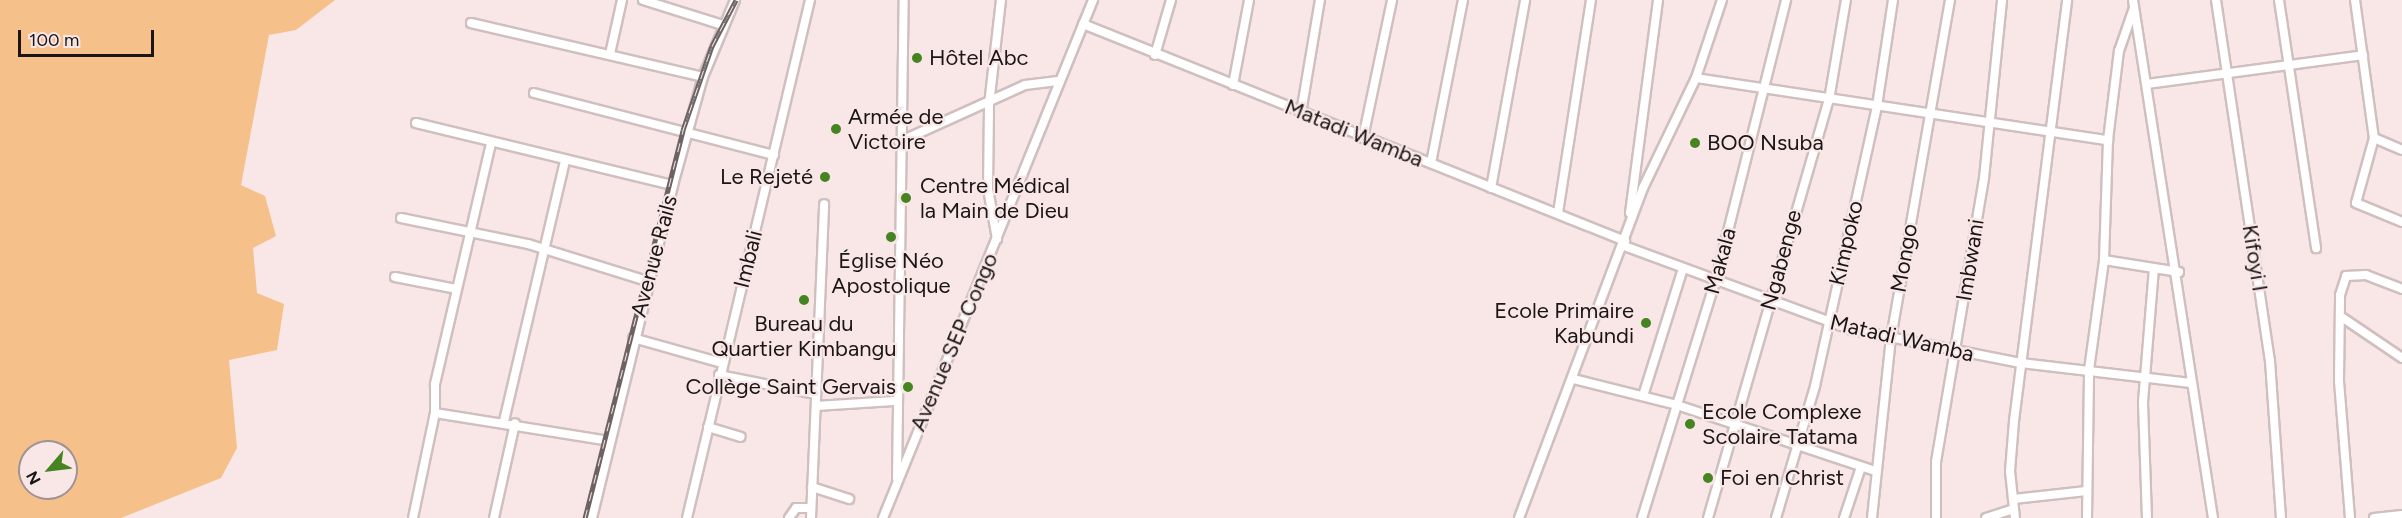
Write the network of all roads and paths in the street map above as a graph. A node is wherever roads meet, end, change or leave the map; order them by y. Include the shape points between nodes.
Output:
1 (622, 0) edge
2 (643, 0) edge
3 (735, 0) edge
4 (810, 0) edge
5 (904, 0) edge
6 (1001, 0) edge
7 (1093, 0) edge
8 (1171, 0) edge
9 (1249, 0) edge
10 (1320, 0) edge
11 (1392, 0) edge
12 (1463, 0) edge
13 (1525, 0) edge
14 (1591, 0) edge
15 (1658, 0) edge
16 (1722, 0) edge
17 (1786, 0) edge
18 (1846, 0) edge
19 (1893, 0) edge
20 (1950, 0) edge
21 (2002, 0) edge
22 (2067, 0) edge
23 (2216, 0) edge
24 (2279, 0) edge
25 (2355, 0) edge
26 (2134, 4) edge
27 (471, 23) dead end
28 (1083, 24) junction
29 (723, 25) junction
30 (610, 54) junction
31 (1155, 55) junction
32 (2362, 55) junction
33 (2289, 64) junction
34 (2226, 74) junction
35 (703, 77) junction
36 (1696, 78) junction
37 (1060, 81) junction
38 (2147, 84) junction
39 (1233, 85) junction
40 (1761, 88) junction
41 (534, 93) dead end
42 (1829, 100) junction
43 (989, 105) junction
44 (1877, 106) junction
45 (1301, 113) junction
46 (1930, 114) junction
47 (1991, 122) junction
48 (416, 123) dead end
49 (689, 130) junction
50 (2054, 132) junction
51 (1363, 138) junction
52 (2374, 138) junction
53 (2108, 140) junction
54 (899, 142) junction
55 (491, 143) junction
56 (2402, 150) edge
57 (774, 155) junction
58 (565, 160) junction
59 (1431, 163) junction
60 (673, 185) junction
61 (1491, 188) junction
62 (824, 204) dead end
63 (1558, 213) junction
64 (401, 218) dead end
65 (2402, 222) edge
66 (1629, 223) junction
67 (472, 232) junction
68 (997, 239) junction
69 (1624, 243) junction
70 (2316, 248) dead end
71 (546, 250) junction
72 (2104, 260) junction
73 (1683, 268) junction
74 (2154, 269) junction
75 (2179, 272) junction
76 (395, 278) dead end
77 (1716, 279) junction
78 (647, 281) junction
79 (456, 289) junction
80 (2402, 289) edge
81 (1770, 300) junction
82 (2343, 318) junction
83 (1828, 323) junction
84 (633, 338) junction
85 (1891, 338) junction
86 (1955, 352) junction
87 (2402, 358) edge
88 (722, 363) junction
89 (2021, 363) junction
90 (2089, 370) junction
91 (719, 375) junction
92 (2145, 378) junction
93 (1574, 379) junction
94 (2191, 383) junction
95 (816, 394) junction
96 (1643, 396) junction
97 (894, 401) junction
98 (1677, 405) junction
99 (816, 406) junction
100 (435, 413) junction
101 (504, 421) junction
102 (515, 423) junction
103 (1736, 424) junction
104 (708, 426) junction
105 (741, 437) dead end
106 (609, 441) junction
107 (1798, 445) junction
108 (1862, 467) junction
109 (1875, 471) junction
110 (897, 481) junction
111 (812, 487) junction
112 (2085, 490) junction
113 (849, 499) dead end
114 (2013, 499) junction
115 (811, 508) junction
116 (2014, 509) junction
117 (2402, 515) edge
118 (1522, 517) edge
119 (413, 518) edge
120 (494, 518) edge
121 (592, 518) edge
122 (687, 518) edge
123 (789, 518) edge
124 (811, 518) edge
125 (883, 518) edge
126 (1641, 518) edge
127 (1708, 518) edge
128 (1776, 518) edge
129 (1844, 518) edge
130 (1872, 518) edge
131 (1936, 518) edge
132 (1986, 518) edge
133 (2015, 518) edge
134 (2087, 518) edge
135 (2147, 518) edge
136 (2213, 518) edge
137 (2282, 518) edge
138 (2350, 518) edge
139 (2374, 518) edge

1 - 30 street
2 - 29 street
3 - 29 street, Avenue Rails
4 - 57 street, Imbali
5 - 54 street
6 - 43 street
7 - 28 street, Avenue SEP Congo
8 - 31 street
9 - 39 street
10 - 45 street
11 - 51 street
12 - 59 street
13 - 61 street
14 - 63 street
15 - 66 street
16 - 36 street
17 - 40 street, Makala
18 - 42 street, Ngabenge
19 - 44 street, Kimpoko
20 - 46 street, Mongo
21 - 47 street, Imbwani
22 - 50 street
23 - 34 street, Kifoyi I
24 - 33 street
25 - 32 street
26 - 38 street
26 - 53 street via 2119,51
27 - 30 street
28 - 31 street, Matadi Wamba
28 - 37 street, Avenue SEP Congo
29 - 35 street, Avenue Rails
30 - 35 street
31 - 39 street, Matadi Wamba
32 - 33 street
32 - 52 street
33 - 34 street
33 - 70 street
34 - 38 street
34 - 137 street, Kifoyi I via 2270,361
35 - 49 street, Avenue Rails
36 - 40 street
36 - 66 street
37 - 43 street via 1024,85
37 - 68 street, Avenue SEP Congo
38 - 75 street
39 - 45 street, Matadi Wamba
40 - 42 street
40 - 77 street, Makala
41 - 49 street
42 - 44 street
42 - 81 street, Ngabenge
43 - 54 street
43 - 68 street via 988,189
44 - 46 street
44 - 83 street, Kimpoko
45 - 51 street, Matadi Wamba
46 - 47 street
46 - 85 street, Mongo
47 - 50 street
47 - 86 street, Imbwani
48 - 55 street
49 - 57 street
49 - 60 street, Avenue Rails
50 - 53 street
50 - 89 street
51 - 59 street, Matadi Wamba
52 - 56 street
52 - 65 street via 2356,203
53 - 72 street
54 - 97 street
55 - 58 street
55 - 67 street
57 - 88 street, Imbali
58 - 60 street
58 - 71 street
59 - 61 street, Matadi Wamba
60 - 78 street, Avenue Rails
61 - 63 street, Matadi Wamba
62 - 95 street
63 - 69 street, Matadi Wamba
64 - 67 street
66 - 69 street
67 - 71 street
67 - 79 street
68 - 110 street, Avenue SEP Congo
69 - 73 street, Matadi Wamba
69 - 93 street
71 - 78 street
71 - 101 street
72 - 74 street
72 - 90 street
73 - 77 street, Matadi Wamba
73 - 96 street
74 - 75 street
74 - 92 street
75 - 94 street
76 - 79 street
77 - 81 street, Matadi Wamba
77 - 98 street, Makala
78 - 84 street, Avenue Rails
79 - 100 street via 435,384
80 - 82 street via 2366,275 2346,276
81 - 83 street, Matadi Wamba
81 - 103 street, Ngabenge
82 - 87 street
82 - 138 street via 2339,381
83 - 85 street, Matadi Wamba
83 - 107 street, Kimpoko
84 - 88 street
84 - 106 street, Avenue Rails
85 - 86 street, Matadi Wamba
85 - 109 street, Mongo via 1893,360
86 - 89 street, Matadi Wamba
86 - 131 street, Imbwani via 1936,462
88 - 91 street, Imbali
89 - 90 street, Matadi Wamba
89 - 114 street via 2010,471
90 - 92 street, Matadi Wamba
90 - 112 street
91 - 95 street
91 - 104 street, Imbali
92 - 94 street, Matadi Wamba
92 - 135 street
93 - 96 street
93 - 118 street
94 - 136 street
95 - 99 street
96 - 98 street
97 - 99 street
97 - 110 street
98 - 103 street
98 - 126 street, Makala
99 - 111 street
100 - 101 street
100 - 119 street
101 - 102 street
102 - 106 street
102 - 120 street
103 - 107 street
103 - 127 street, Ngabenge
104 - 105 street
104 - 122 street, Imbali
106 - 121 street, Avenue Rails
107 - 108 street
107 - 128 street, Kimpoko
108 - 109 street
108 - 129 street
109 - 130 street, Mongo
110 - 125 street, Avenue SEP Congo
111 - 113 street
111 - 115 street
112 - 114 street
112 - 134 street
114 - 116 street
115 - 123 street via 796,508
115 - 124 street
116 - 132 street
116 - 133 street
117 - 139 street

